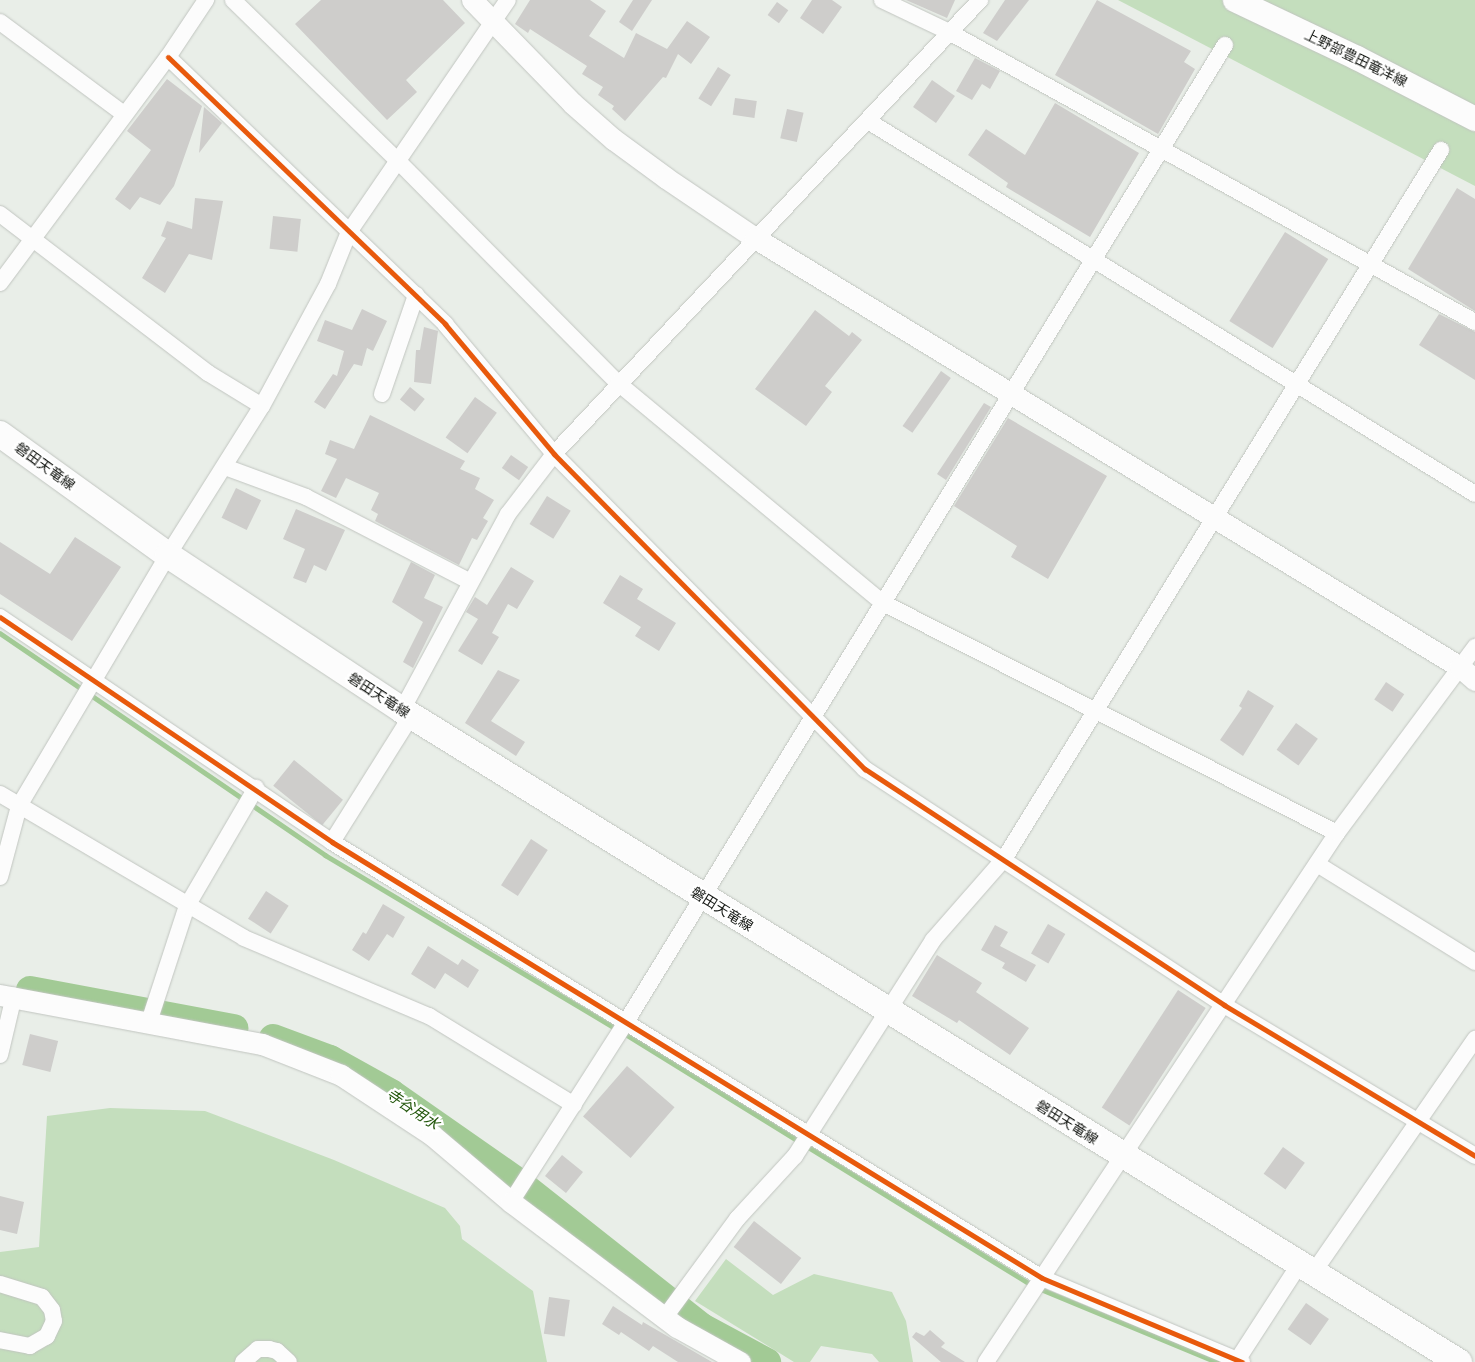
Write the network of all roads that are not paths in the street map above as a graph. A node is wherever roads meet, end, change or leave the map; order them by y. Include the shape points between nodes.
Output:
1 (206, 0) edge
2 (233, 0) edge
3 (472, 0) edge
4 (508, 0) edge
5 (882, 0) edge
6 (980, 0) edge
7 (1235, 0) edge
8 (0, 22) edge
9 (493, 22) junction
10 (948, 32) junction
11 (1225, 45) dead end
12 (168, 57) junction
13 (124, 114) junction
14 (1475, 119) edge
15 (868, 121) junction
16 (1162, 150) junction
17 (1441, 150) dead end
18 (400, 162) junction
19 (0, 214) edge
20 (349, 232) junction
21 (33, 238) junction
22 (755, 238) junction
23 (1095, 258) junction
24 (1369, 264) junction
25 (0, 283) edge
26 (416, 295) junction
27 (1475, 322) edge
28 (618, 383) junction
29 (1296, 383) junction
30 (382, 394) dead end
31 (1010, 395) junction
32 (262, 406) junction
33 (0, 434) edge
34 (554, 454) junction
35 (225, 467) junction
36 (1475, 494) edge
37 (1214, 518) junction
38 (168, 555) junction
39 (469, 581) junction
40 (883, 603) junction
41 (0, 617) edge
42 (1475, 647) edge
43 (1468, 674) edge
44 (95, 680) junction
45 (1097, 710) junction
46 (407, 713) junction
47 (813, 717) junction
48 (256, 788) junction
49 (0, 794) edge
50 (19, 806) junction
51 (1338, 833) junction
52 (332, 842) junction
53 (1004, 859) junction
54 (1317, 864) junction
55 (0, 877) edge
56 (702, 897) junction
57 (187, 906) junction
58 (1475, 962) edge
59 (7, 995) edge
60 (1224, 1005) junction
61 (886, 1010) junction
62 (149, 1022) junction
63 (626, 1022) junction
64 (1475, 1039) edge
65 (0, 1055) edge
66 (574, 1105) junction
67 (1418, 1121) junction
68 (809, 1135) junction
69 (1475, 1156) edge
70 (1123, 1157) junction
71 (511, 1202) junction
72 (1306, 1269) junction
73 (1042, 1278) junction
74 (0, 1284) edge
75 (665, 1317) junction
76 (0, 1340) edge
77 (1239, 1361) edge
78 (243, 1362) edge
79 (289, 1362) edge
80 (740, 1362) edge
81 (986, 1362) edge
82 (1459, 1362) edge

1 - 12 street
2 - 18 street
3 - 9 street
4 - 9 street
5 - 10 street
6 - 10 street
7 - 14 main road, 上野部豊田竜洋線
8 - 13 street
9 - 18 street
9 - 22 street via 572,103 613,139
10 - 15 street
10 - 16 street
11 - 16 street
12 - 13 street
12 - 20 street
13 - 21 street
15 - 22 street
15 - 23 street
16 - 23 street
16 - 24 street
17 - 24 street
18 - 20 street
18 - 28 street
19 - 21 street
20 - 26 street
20 - 32 street via 328,284
21 - 25 street
21 - 32 street via 208,373
22 - 28 street
22 - 31 street
23 - 29 street
23 - 31 street
24 - 27 street
24 - 29 street
26 - 30 street
26 - 34 street via 445,324
28 - 34 street
28 - 40 street
29 - 36 street
29 - 37 street
31 - 37 street
31 - 40 street
32 - 35 street
33 - 38 main road, 磐田天竜線
34 - 39 street via 508,514
34 - 47 street
35 - 38 street
35 - 39 street via 306,497
37 - 43 street
37 - 45 street
38 - 44 street
38 - 46 main road, 磐田天竜線
39 - 46 street
40 - 45 street
40 - 47 street
41 - 44 street
42 - 43 street
43 - 51 street
44 - 48 street
44 - 50 street
45 - 51 street
45 - 53 street
46 - 52 street
46 - 56 main road, 磐田天竜線
47 - 53 street via 865,769
47 - 56 street
48 - 52 street
48 - 57 street
49 - 50 street
50 - 55 street
50 - 57 street
51 - 54 street
52 - 63 street
53 - 60 street
53 - 61 street via 933,940
54 - 58 street
54 - 60 street
56 - 61 main road, 磐田天竜線
56 - 63 street
57 - 62 street
57 - 66 street via 244,938 429,1016
59 - 62 street
59 - 65 street
60 - 67 street
60 - 70 street
61 - 68 street
61 - 70 main road, 磐田天竜線
62 - 71 street via 262,1044 341,1075 432,1134
63 - 66 street
63 - 68 street
64 - 67 street
66 - 71 street
67 - 69 street
67 - 72 street
68 - 73 street
68 - 75 street via 795,1156 737,1219
70 - 72 main road, 磐田天竜線
70 - 73 street
71 - 75 street
72 - 77 street
72 - 82 main road, 磐田天竜線
73 - 77 street
73 - 81 street
74 - 76 street via 42,1297 52,1310 54,1321 47,1336 30,1346
75 - 80 street
78 - 79 street via 258,1349 277,1351

